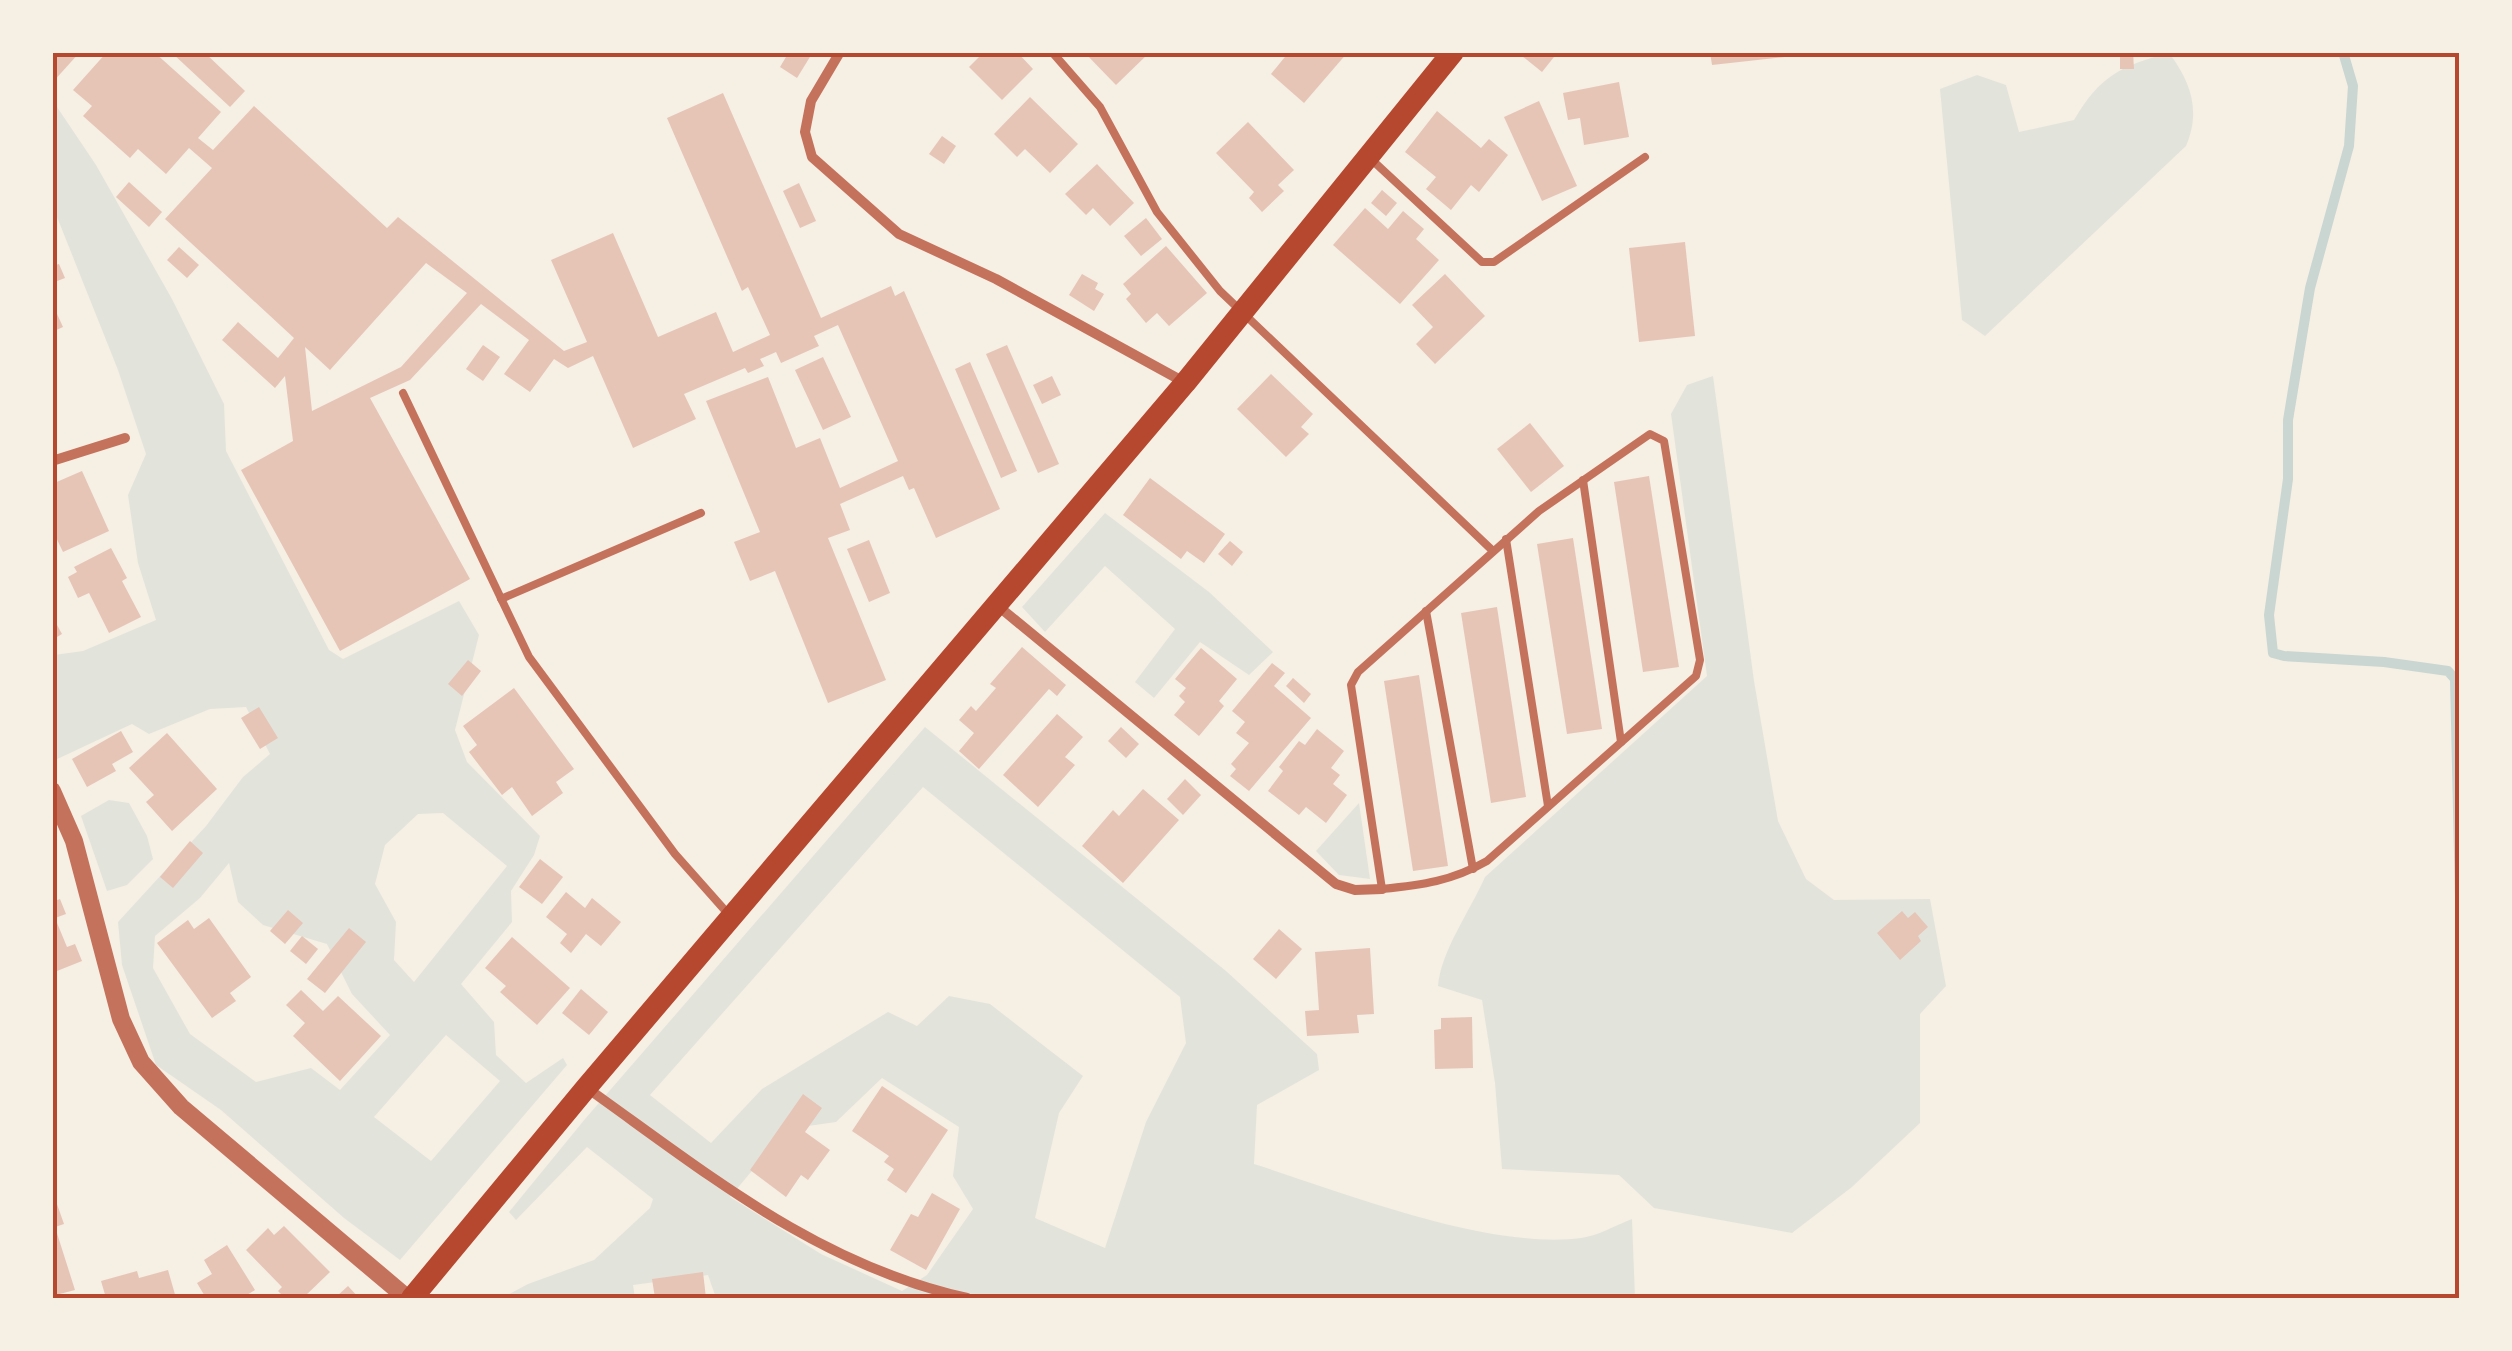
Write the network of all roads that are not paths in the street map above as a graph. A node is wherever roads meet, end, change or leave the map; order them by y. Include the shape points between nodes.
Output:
1 (840, 52) edge
2 (1052, 52) edge
3 (1453, 52) edge
4 (1368, 156) junction
5 (1645, 157) dead end
6 (1242, 313) junction
7 (1185, 382) junction
8 (404, 393) dead end
9 (125, 438) dead end
10 (52, 462) edge
11 (1583, 480) junction
12 (701, 512) dead end
13 (1506, 539) junction
14 (1493, 550) junction
15 (500, 599) junction
16 (997, 605) junction
17 (1426, 611) junction
18 (1621, 742) junction
19 (52, 792) edge
20 (1548, 807) junction
21 (1474, 869) junction
22 (1382, 889) junction
23 (731, 918) junction
24 (586, 1088) junction
25 (417, 1296) edge
26 (967, 1298) edge

1 - 7 street via 811,101 805,132 812,157 899,234
2 - 6 lane via 1100,107 1157,212
3 - 4 main road
4 - 5 lane via 1482,262 1494,262
4 - 6 main road
6 - 7 main road
6 - 14 lane
7 - 16 main road
8 - 15 lane
9 - 10 street
11 - 13 lane
11 - 18 lane
11 - 18 lane via 1650,434 1664,441 1700,660 1696,676
12 - 15 lane
13 - 14 lane
13 - 20 lane
14 - 17 lane
15 - 23 lane via 528,657
16 - 22 street via 1336,884
16 - 23 main road
17 - 21 lane
17 - 22 lane via 1351,685
18 - 20 lane
19 - 25 street via 74,840 121,1019 141,1062 180,1107
20 - 21 lane
21 - 22 lane via 1430,885
23 - 24 main road
24 - 25 main road
24 - 26 street via 793,1230 869,1268

